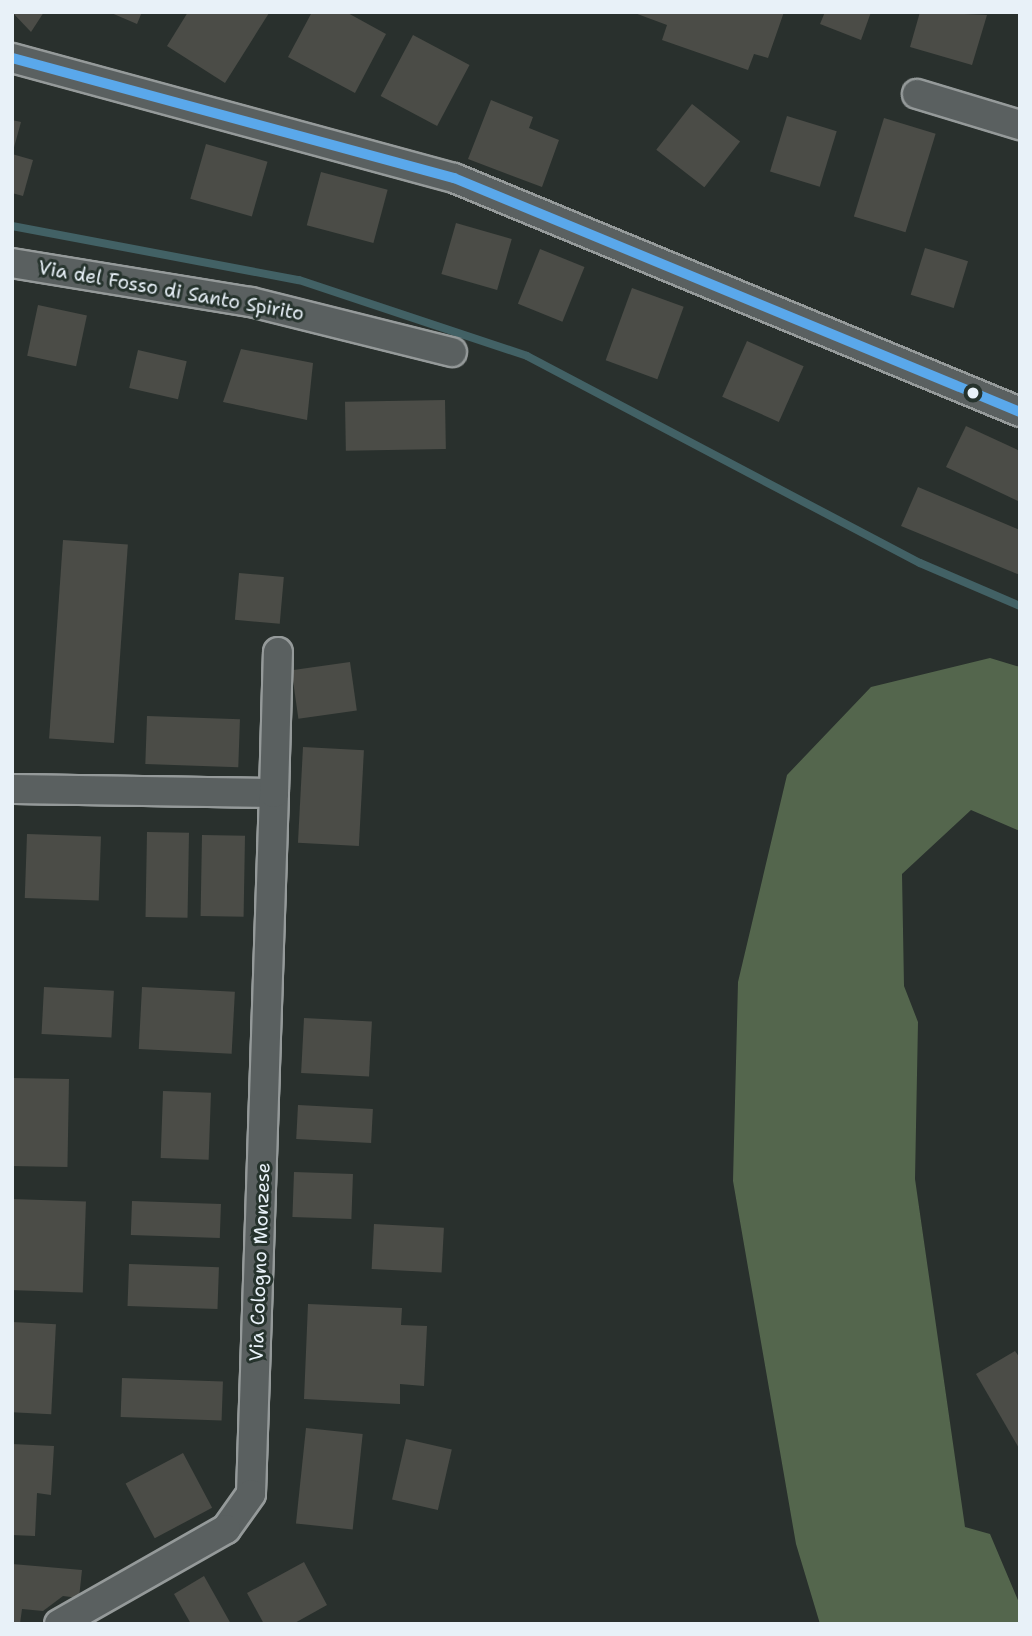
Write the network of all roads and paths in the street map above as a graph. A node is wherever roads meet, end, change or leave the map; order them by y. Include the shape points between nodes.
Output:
1 (12, 58) edge
2 (917, 94) dead end
3 (1020, 125) edge
4 (12, 263) edge
5 (452, 352) dead end
6 (1020, 412) edge
7 (278, 652) dead end
8 (12, 789) edge
9 (274, 793) junction
10 (58, 1624) edge

1 - 6 street via 454,178
2 - 3 street
4 - 5 street, Via del Fosso di Santo Spirito via 251,302
7 - 9 street, Via Cologno Monzese
8 - 9 street
9 - 10 street, Via Cologno Monzese via 251,1494 226,1529

